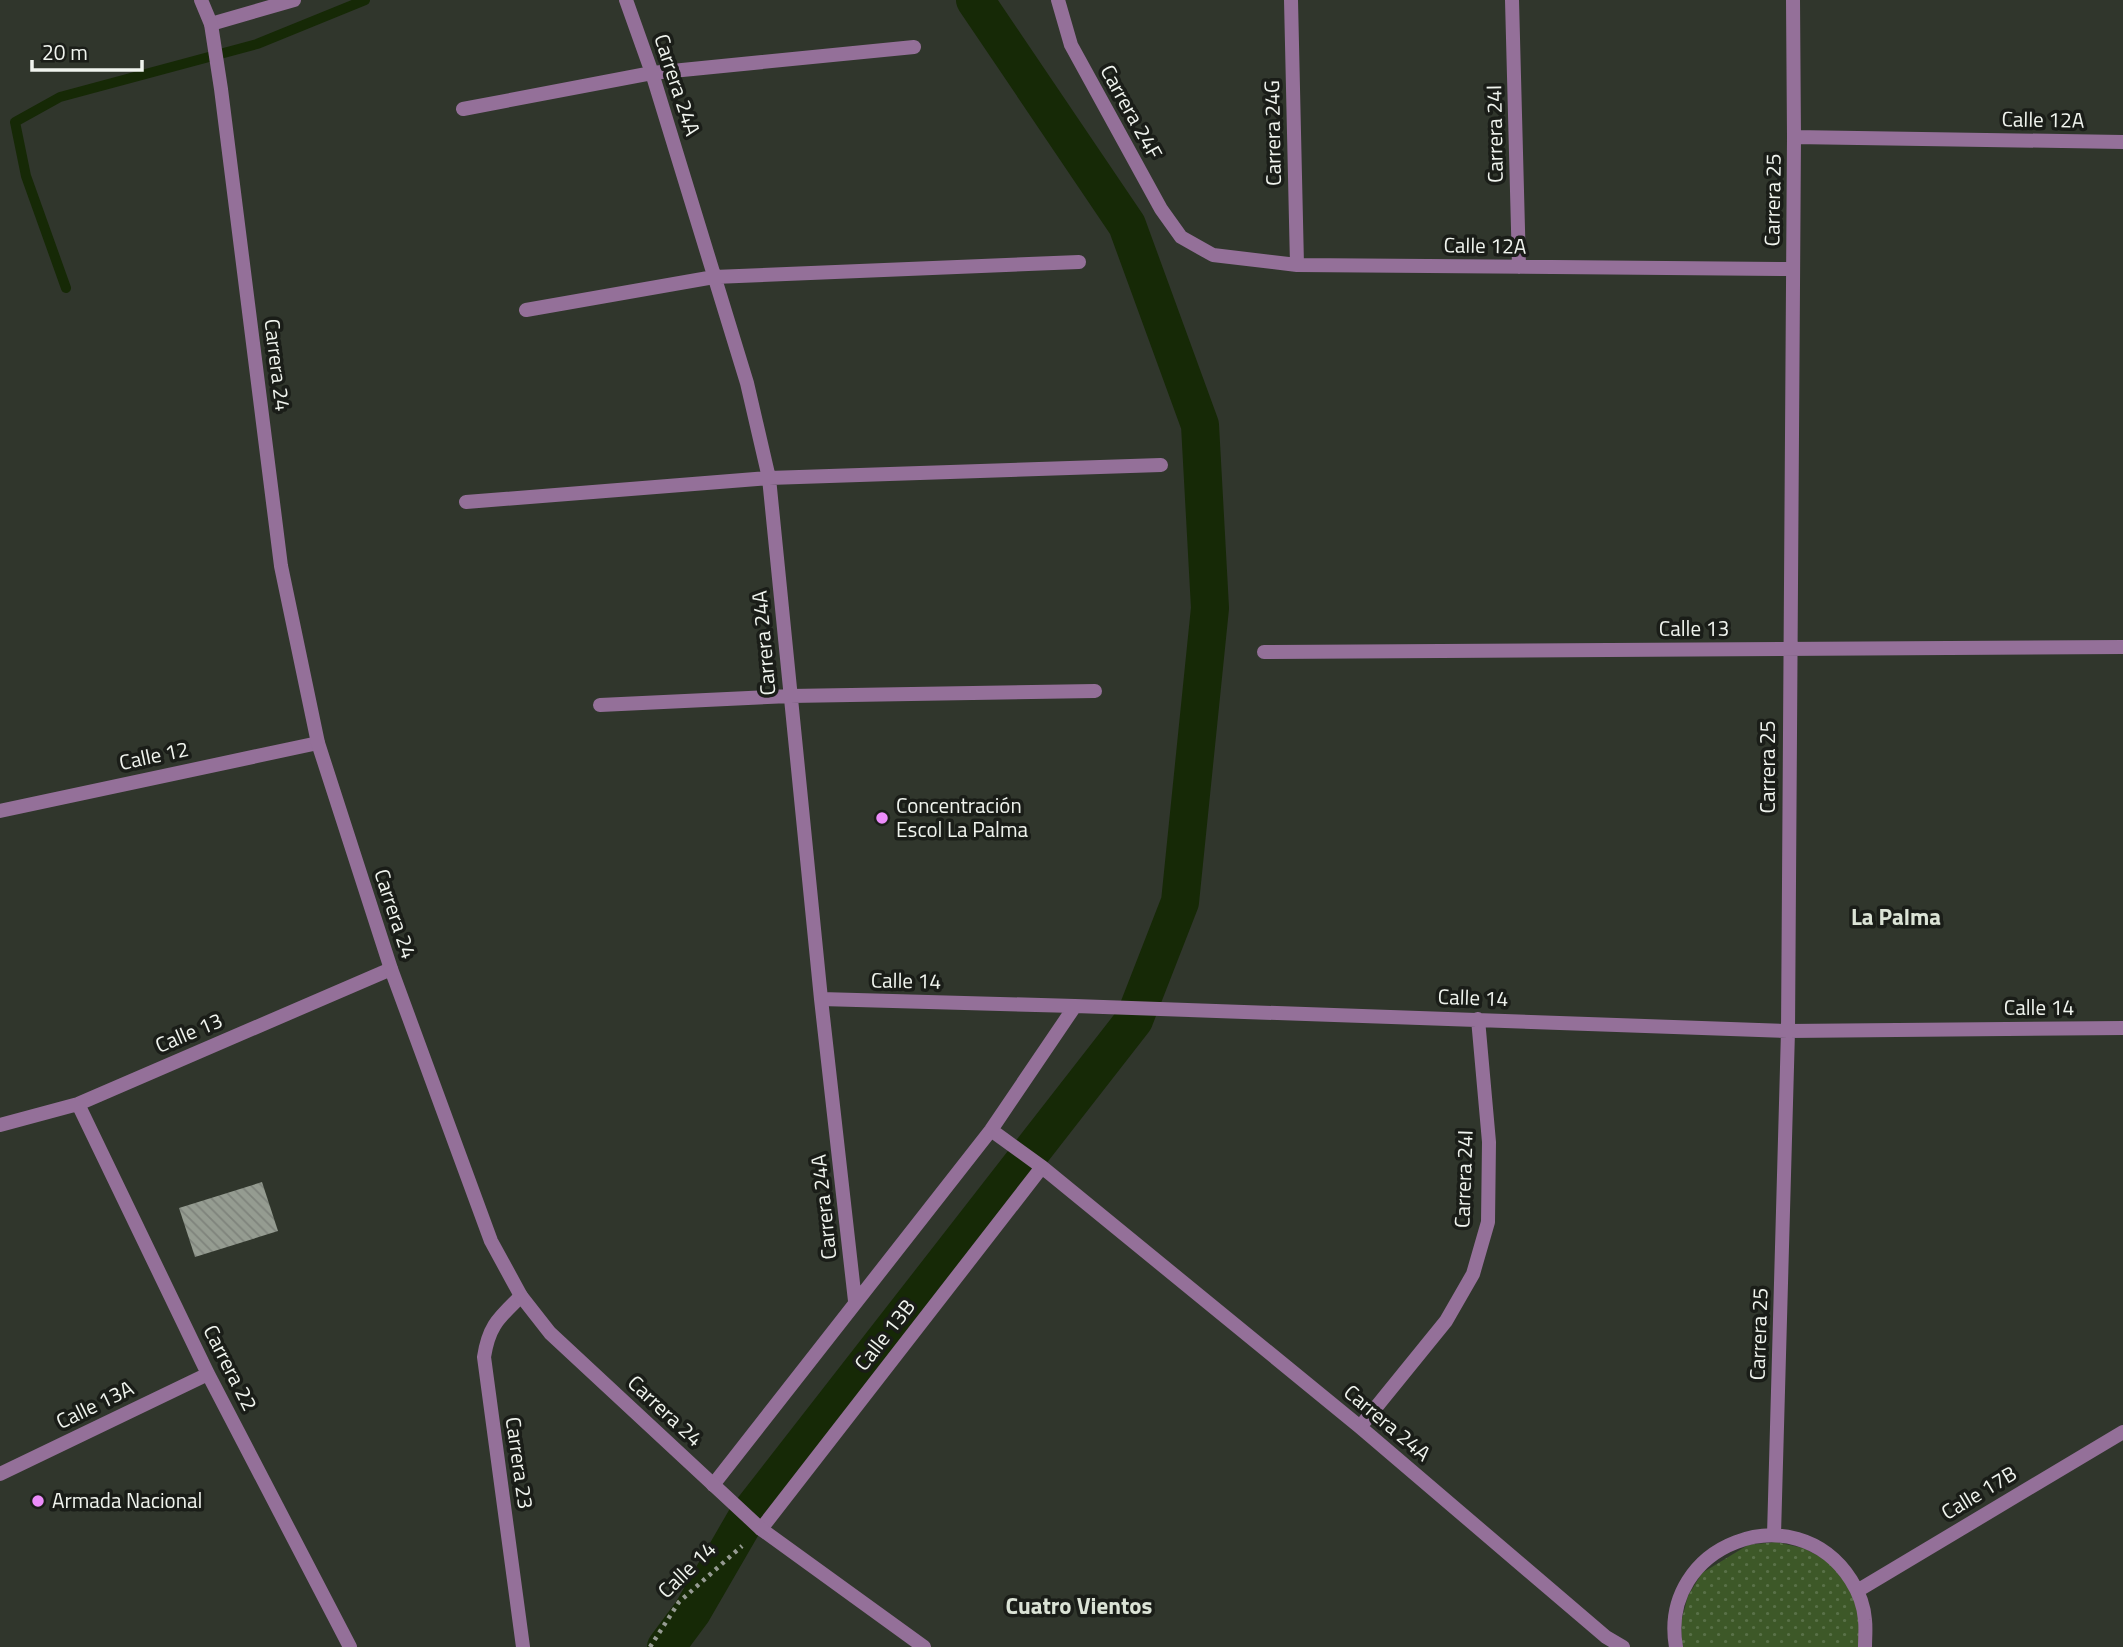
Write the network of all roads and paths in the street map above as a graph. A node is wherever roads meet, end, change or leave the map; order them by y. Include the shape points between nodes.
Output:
1 (201, 0) edge
2 (294, 0) edge
3 (626, 0) edge
4 (1058, 0) edge
5 (1291, 0) edge
6 (1513, 0) edge
7 (1793, 0) edge
8 (211, 24) junction
9 (914, 47) dead end
10 (652, 73) junction
11 (463, 109) dead end
12 (1794, 137) junction
13 (2123, 142) edge
14 (1181, 237) joint
15 (1079, 262) dead end
16 (1297, 264) junction
17 (1519, 267) junction
18 (1793, 269) junction
19 (714, 277) junction
20 (526, 310) dead end
21 (1161, 464) dead end
22 (769, 478) junction
23 (466, 502) dead end
24 (2123, 647) edge
25 (1790, 650) junction
26 (1264, 652) dead end
27 (1095, 691) dead end
28 (790, 696) junction
29 (600, 705) dead end
30 (318, 743) junction
31 (0, 811) edge
32 (391, 969) junction
33 (821, 999) junction
34 (1075, 1006) junction
35 (1478, 1019) junction
36 (2123, 1028) edge
37 (1788, 1031) junction
38 (78, 1104) junction
39 (0, 1125) edge
40 (991, 1130) junction
41 (1042, 1167) junction
42 (521, 1296) junction
43 (855, 1301) junction
44 (208, 1374) junction
45 (1360, 1427) junction
46 (2123, 1432) edge
47 (0, 1474) edge
48 (713, 1485) junction
49 (761, 1530) junction
50 (1774, 1535) junction
51 (1857, 1591) junction
52 (350, 1647) edge
53 (523, 1647) edge
54 (650, 1647) edge
55 (924, 1647) edge
56 (1623, 1647) edge
57 (1676, 1647) edge
58 (1865, 1647) edge

1 - 8 street, Carrera 24
2 - 8 street
3 - 10 street, Carrera 24A
4 - 14 street, Carrera 24F via 1071,46
5 - 16 street, Carrera 24G
6 - 17 street, Carrera 24I
7 - 12 street, Carrera 25
8 - 30 street, Carrera 24 via 281,566
9 - 10 street
10 - 11 street
10 - 19 street, Carrera 24A
12 - 13 street, Calle 12A
12 - 18 street, Carrera 25
14 - 16 street, Calle 12A via 1213,255
15 - 19 street
16 - 17 street, Calle 12A
17 - 18 street, Calle 12A
18 - 25 street, Carrera 25
19 - 20 street
19 - 22 street, Carrera 24A via 747,383
21 - 22 street
22 - 23 street
22 - 28 street, Carrera 24A
24 - 25 street, Calle 13
25 - 26 street, Calle 13
25 - 37 street, Carrera 25
27 - 28 street
28 - 29 street
28 - 33 street, Carrera 24A
30 - 31 street, Calle 12
30 - 32 street, Carrera 24
32 - 38 street, Calle 13
32 - 42 street, Carrera 24 via 491,1241
33 - 34 street, Calle 14
33 - 43 street, Carrera 24A
34 - 35 street, Calle 14
34 - 40 street
35 - 37 street, Calle 14
35 - 45 street, Carrera 24I via 1489,1142 1488,1222 1473,1273 1446,1321
36 - 37 street, Calle 14
37 - 50 street, Carrera 25
38 - 39 street, Calle 13
38 - 44 street, Carrera 22
40 - 41 street, Carrera 24A
40 - 43 street
41 - 45 street, Carrera 24A
41 - 49 street, Calle 13B
42 - 48 street, Carrera 24 via 550,1332
42 - 53 street, Carrera 23 via 496,1321 487,1336 484,1357
43 - 48 street
44 - 47 street, Calle 13A
44 - 52 street, Carrera 22
45 - 56 street, Carrera 24A
46 - 51 street, Calle 17B
48 - 49 street, Carrera 24
49 - 54 path, Calle 14 via 679,1602
49 - 55 street, Carrera 24
50 - 51 street via 1800,1539 1824,1551
50 - 57 street via 1743,1538 1715,1552 1692,1574 1678,1601 1673,1632
51 - 58 street via 1865,1618

